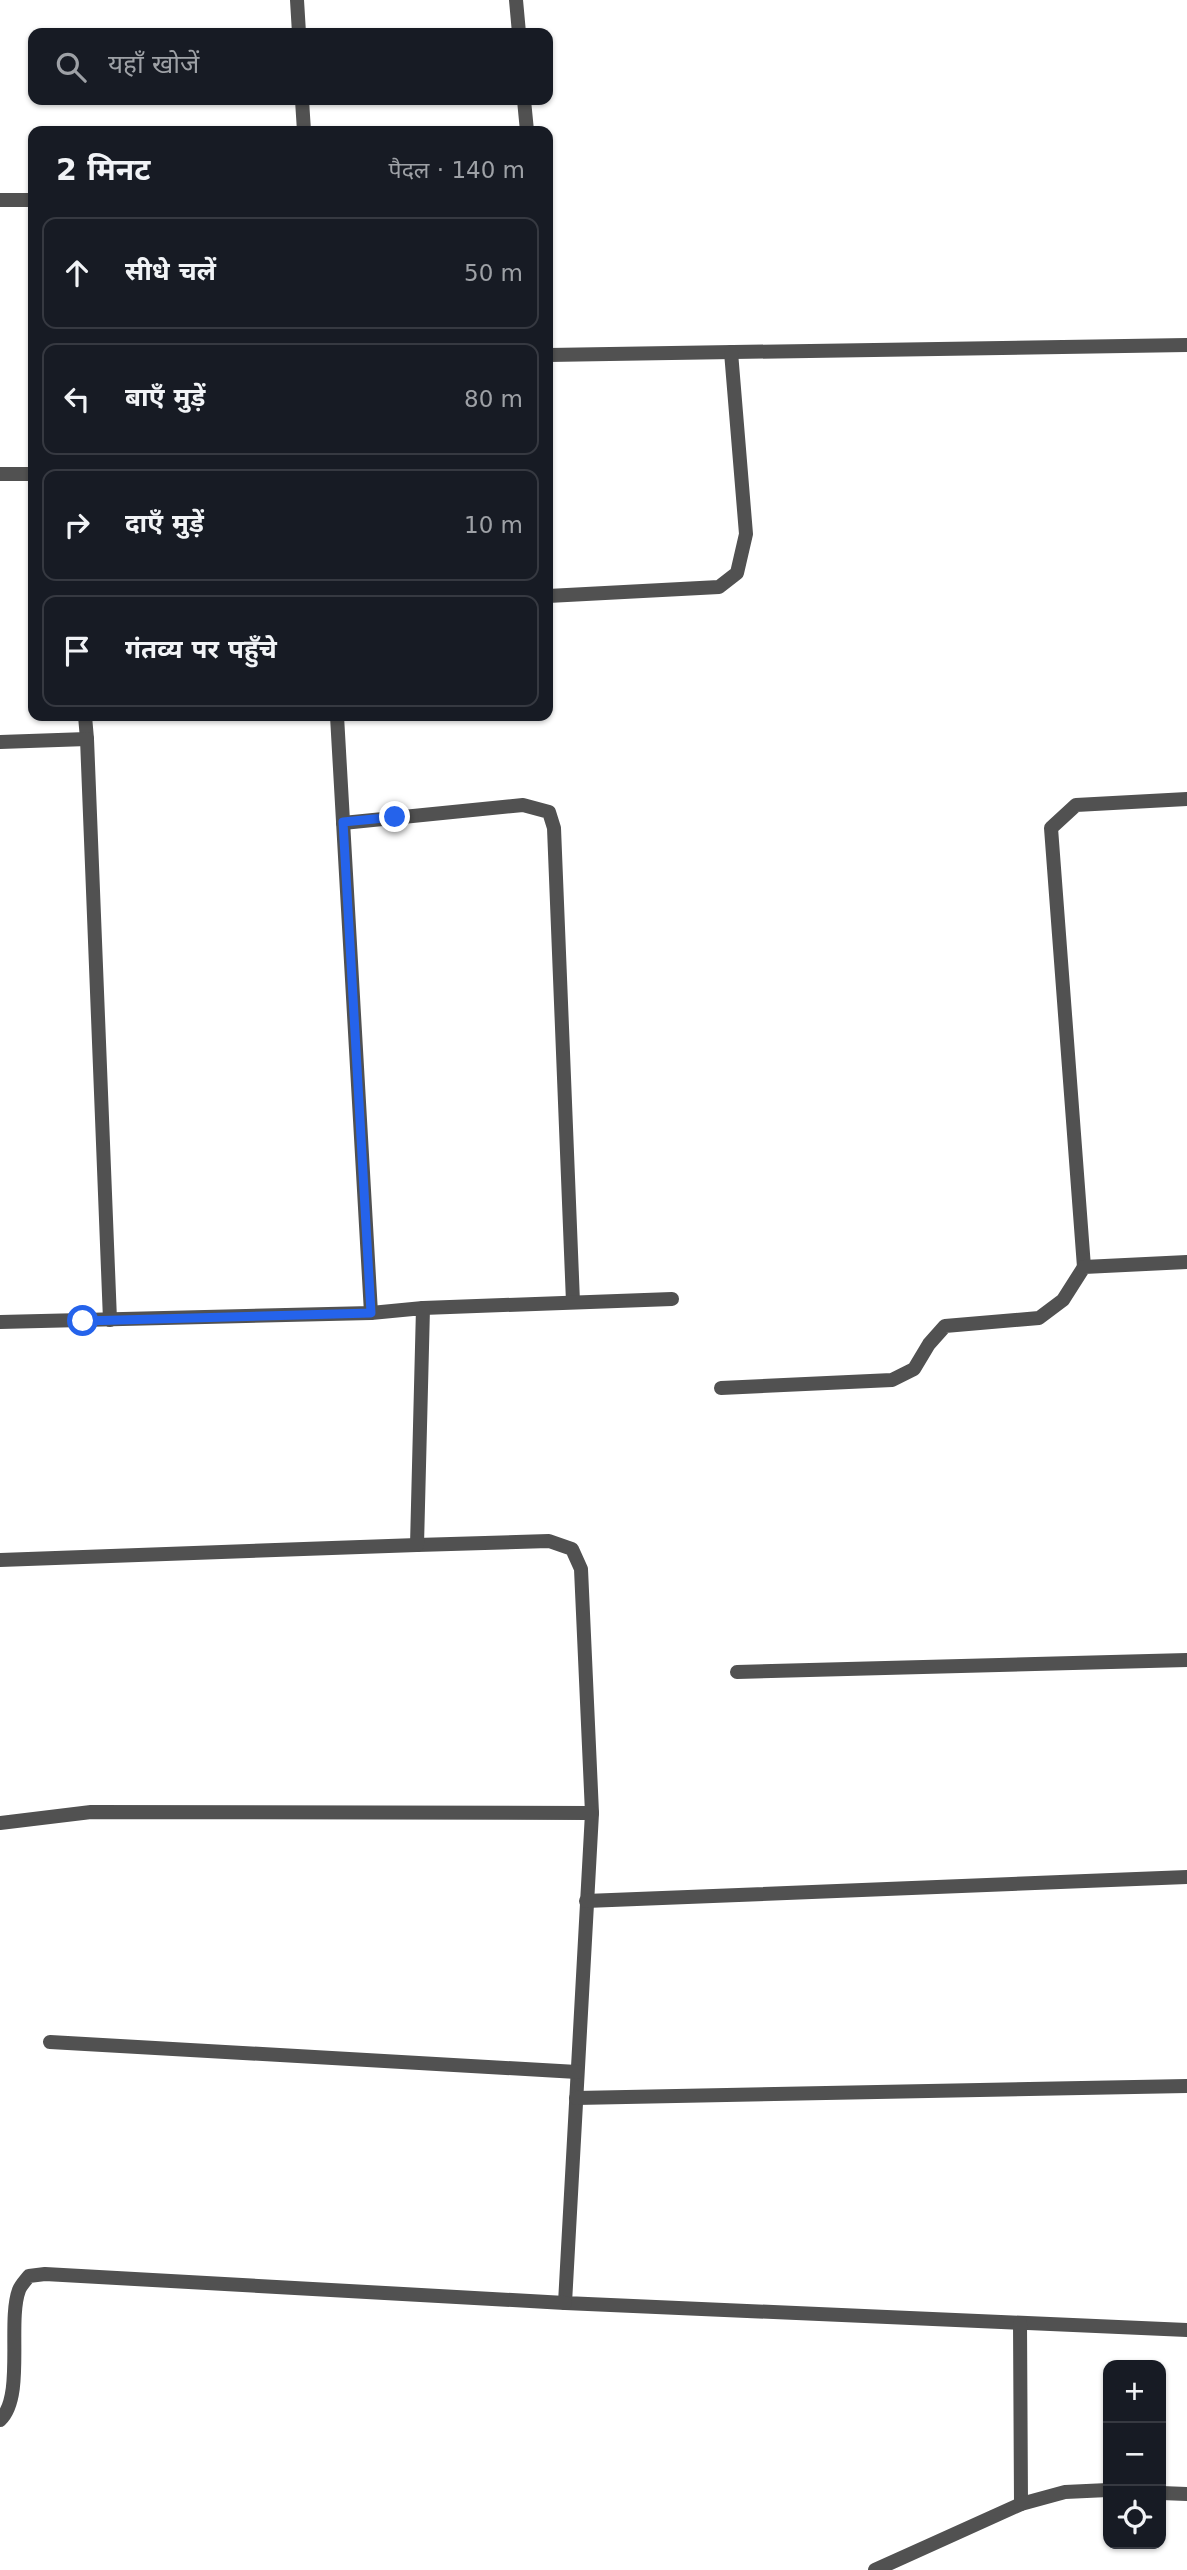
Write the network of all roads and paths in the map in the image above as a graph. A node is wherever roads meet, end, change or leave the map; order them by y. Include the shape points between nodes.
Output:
1 (297, 0) edge
2 (516, 0) edge
3 (299, 28) edge
4 (519, 28) edge
5 (302, 105) edge
6 (524, 105) edge
7 (304, 126) edge
8 (527, 126) edge
9 (0, 200) edge
10 (28, 200) edge
11 (1187, 345) edge
12 (731, 352) junction
13 (553, 355) edge
14 (0, 474) edge
15 (28, 474) edge
16 (553, 596) edge
17 (86, 721) edge
18 (337, 721) edge
19 (88, 738) junction
20 (0, 742) edge
21 (1187, 799) edge
22 (343, 822) junction
23 (1187, 1262) edge
24 (1084, 1267) junction
25 (673, 1299) dead end
26 (573, 1302) junction
27 (423, 1308) junction
28 (371, 1313) junction
29 (110, 1320) junction
30 (0, 1322) edge
31 (721, 1388) dead end
32 (417, 1545) junction
33 (0, 1560) edge
34 (1187, 1660) edge
35 (737, 1672) dead end
36 (592, 1813) junction
37 (0, 1823) edge
38 (1187, 1877) edge
39 (586, 1901) junction
40 (50, 2042) dead end
41 (577, 2072) junction
42 (1187, 2086) edge
43 (576, 2098) junction
44 (565, 2303) junction
45 (1020, 2323) junction
46 (1187, 2330) edge
47 (0, 2420) edge
48 (1103, 2490) edge
49 (1166, 2493) edge
50 (1187, 2494) edge
51 (1021, 2504) junction
52 (874, 2570) edge

1 - 3 street
2 - 4 street
5 - 7 street
6 - 8 street
9 - 10 street
11 - 12 street
12 - 13 street
12 - 16 street via 746,534 737,573 719,587
14 - 15 street
17 - 19 street
18 - 22 street
19 - 20 street
19 - 29 street
21 - 24 street via 1076,805 1051,828
22 - 26 street via 523,805 549,812 554,828
22 - 28 street
23 - 24 street
24 - 31 street via 1063,1300 1039,1318 945,1326 914,1369 892,1380
25 - 26 street
26 - 27 street
27 - 28 street
27 - 32 street
28 - 29 street
29 - 30 street
32 - 33 street
32 - 36 street via 549,1541 572,1549 581,1569
34 - 35 street
36 - 37 street via 91,1812
36 - 39 street
38 - 39 street
39 - 41 street
40 - 41 street
41 - 43 street
42 - 43 street
43 - 44 street
44 - 45 street
44 - 47 street via 29,2276 19,2290 11,2398
45 - 46 street
45 - 51 street
48 - 51 street via 1065,2492
49 - 50 street
51 - 52 street

